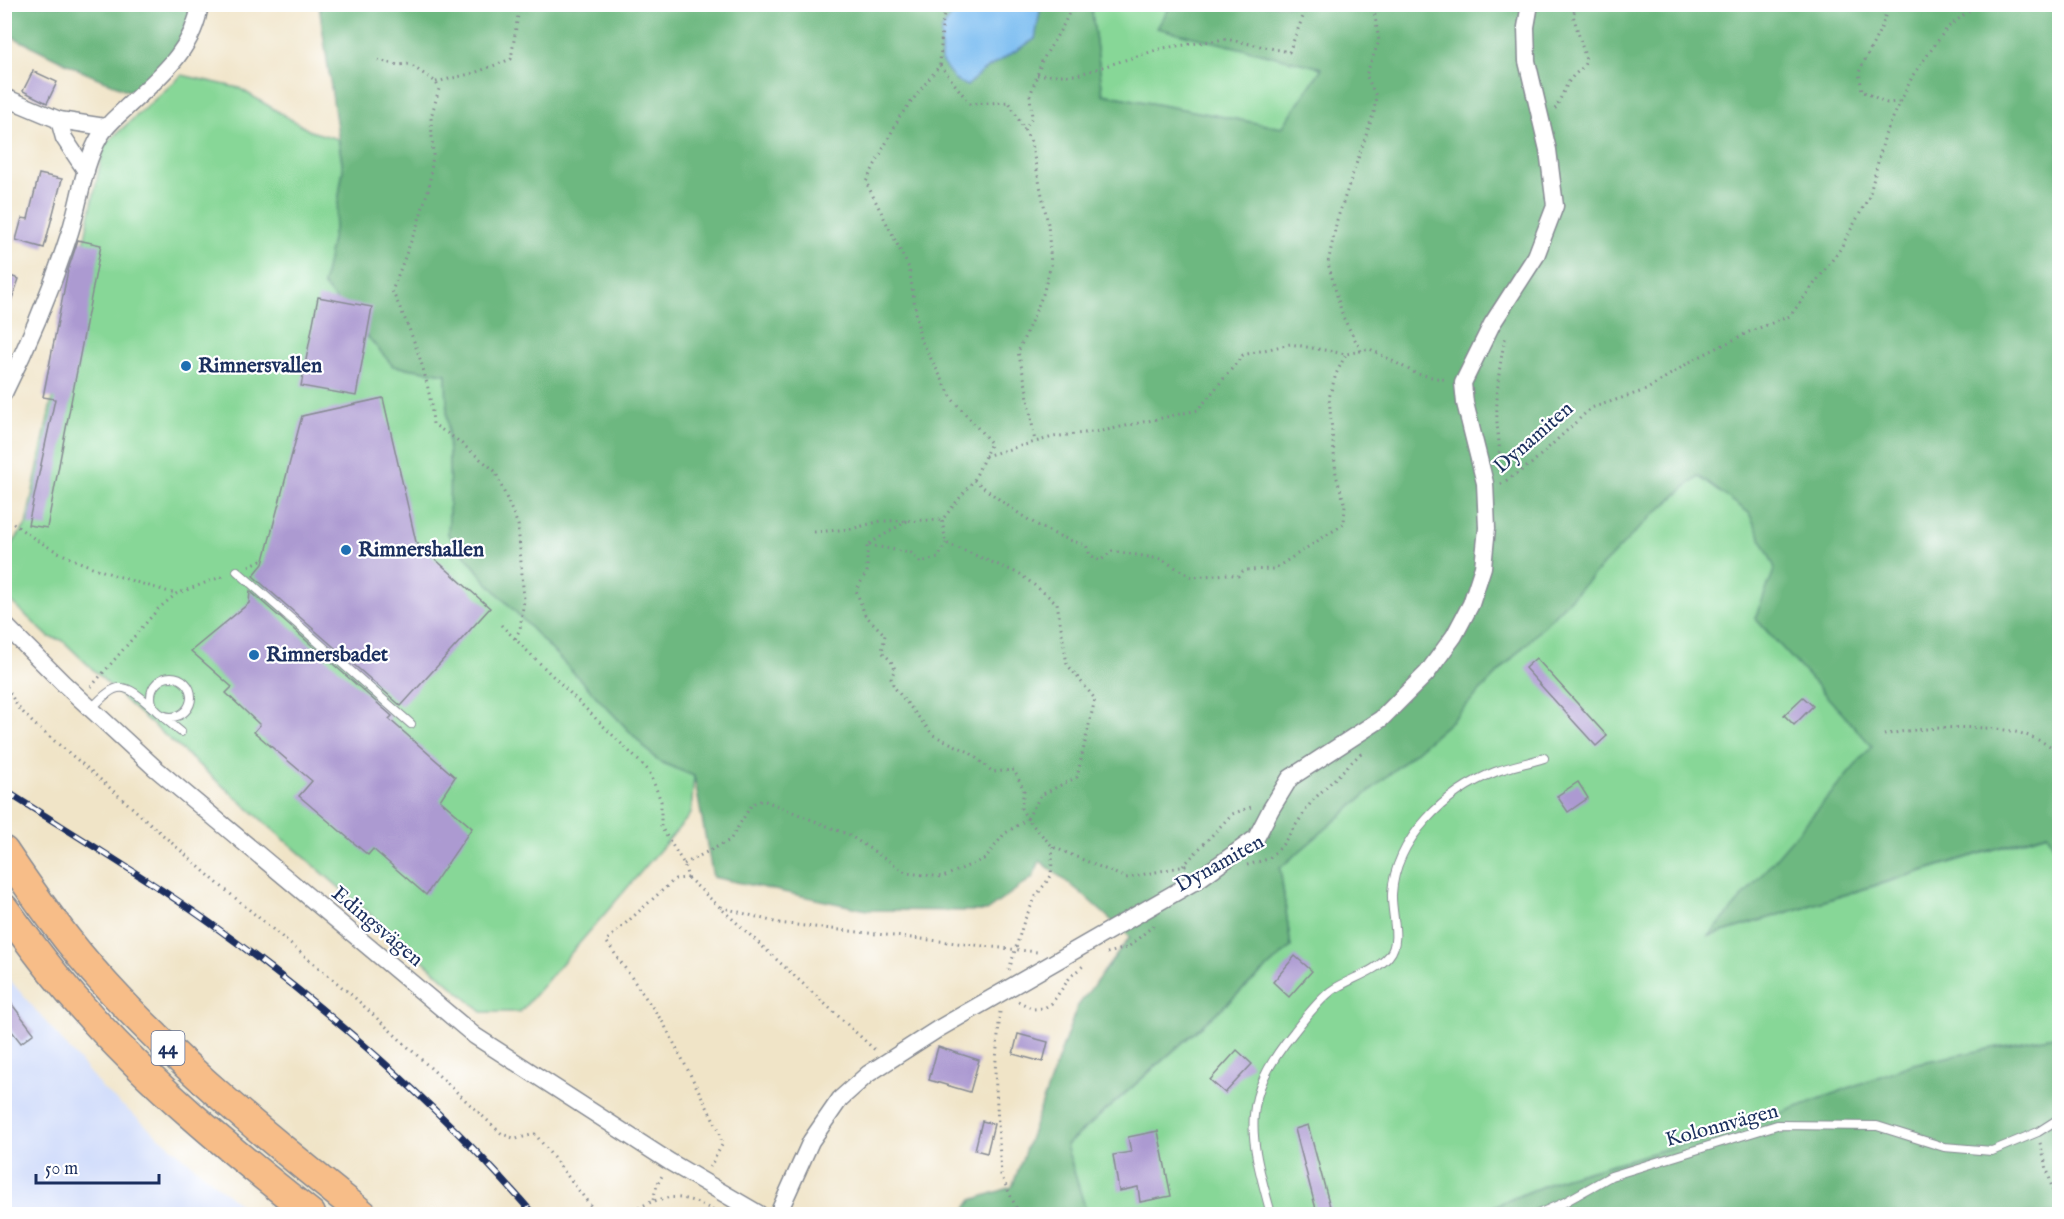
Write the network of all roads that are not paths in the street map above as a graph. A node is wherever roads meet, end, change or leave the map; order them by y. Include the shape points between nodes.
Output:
1 (200, 4) edge
2 (1530, 4) edge
3 (4, 97) edge
4 (59, 120) junction
5 (105, 127) junction
6 (86, 171) junction
7 (4, 393) edge
8 (237, 571) road end
9 (4, 624) edge
10 (95, 705) junction
11 (158, 712) junction
12 (411, 724) dead end
13 (181, 732) dead end
14 (1544, 758) dead end
15 (4, 850) edge
16 (4, 908) edge
17 (2060, 1118) edge
18 (311, 1215) edge
19 (363, 1215) edge
20 (759, 1215) edge
21 (778, 1215) edge
22 (1271, 1215) edge
23 (1538, 1215) edge

1 - 5 street via 199,17 186,45 166,72
2 - 21 street via 1527,61 1548,150 1554,206 1536,256 1492,324 1463,383 1485,483 1487,528 1483,567 1471,604 1454,636 1428,673 1381,719 1290,778 1256,838 1199,879 938,1029 868,1074 840,1098 811,1141
3 - 4 street
4 - 5 street
4 - 6 street via 64,138
5 - 6 street
6 - 7 street via 37,326
8 - 12 lane
9 - 10 street, Edingsvägen
10 - 11 lane via 106,693 120,688 138,694
10 - 20 street, Edingsvägen via 164,776 475,1036
11 - 11 lane via 178,716 189,707 192,693 185,681 171,676 158,681 151,693
11 - 13 lane
14 - 22 lane via 1494,773 1465,788 1417,831 1403,850 1394,876 1392,920 1396,940 1390,955 1329,992 1278,1051 1265,1074 1252,1119 1254,1146
15 - 19 highway, 44 via 63,932 147,1028 207,1086
16 - 18 highway, 44 via 81,1006 126,1053 184,1108
17 - 23 lane, Kolonnvägen via 1992,1151 1944,1147 1877,1126 1777,1125 1611,1176

